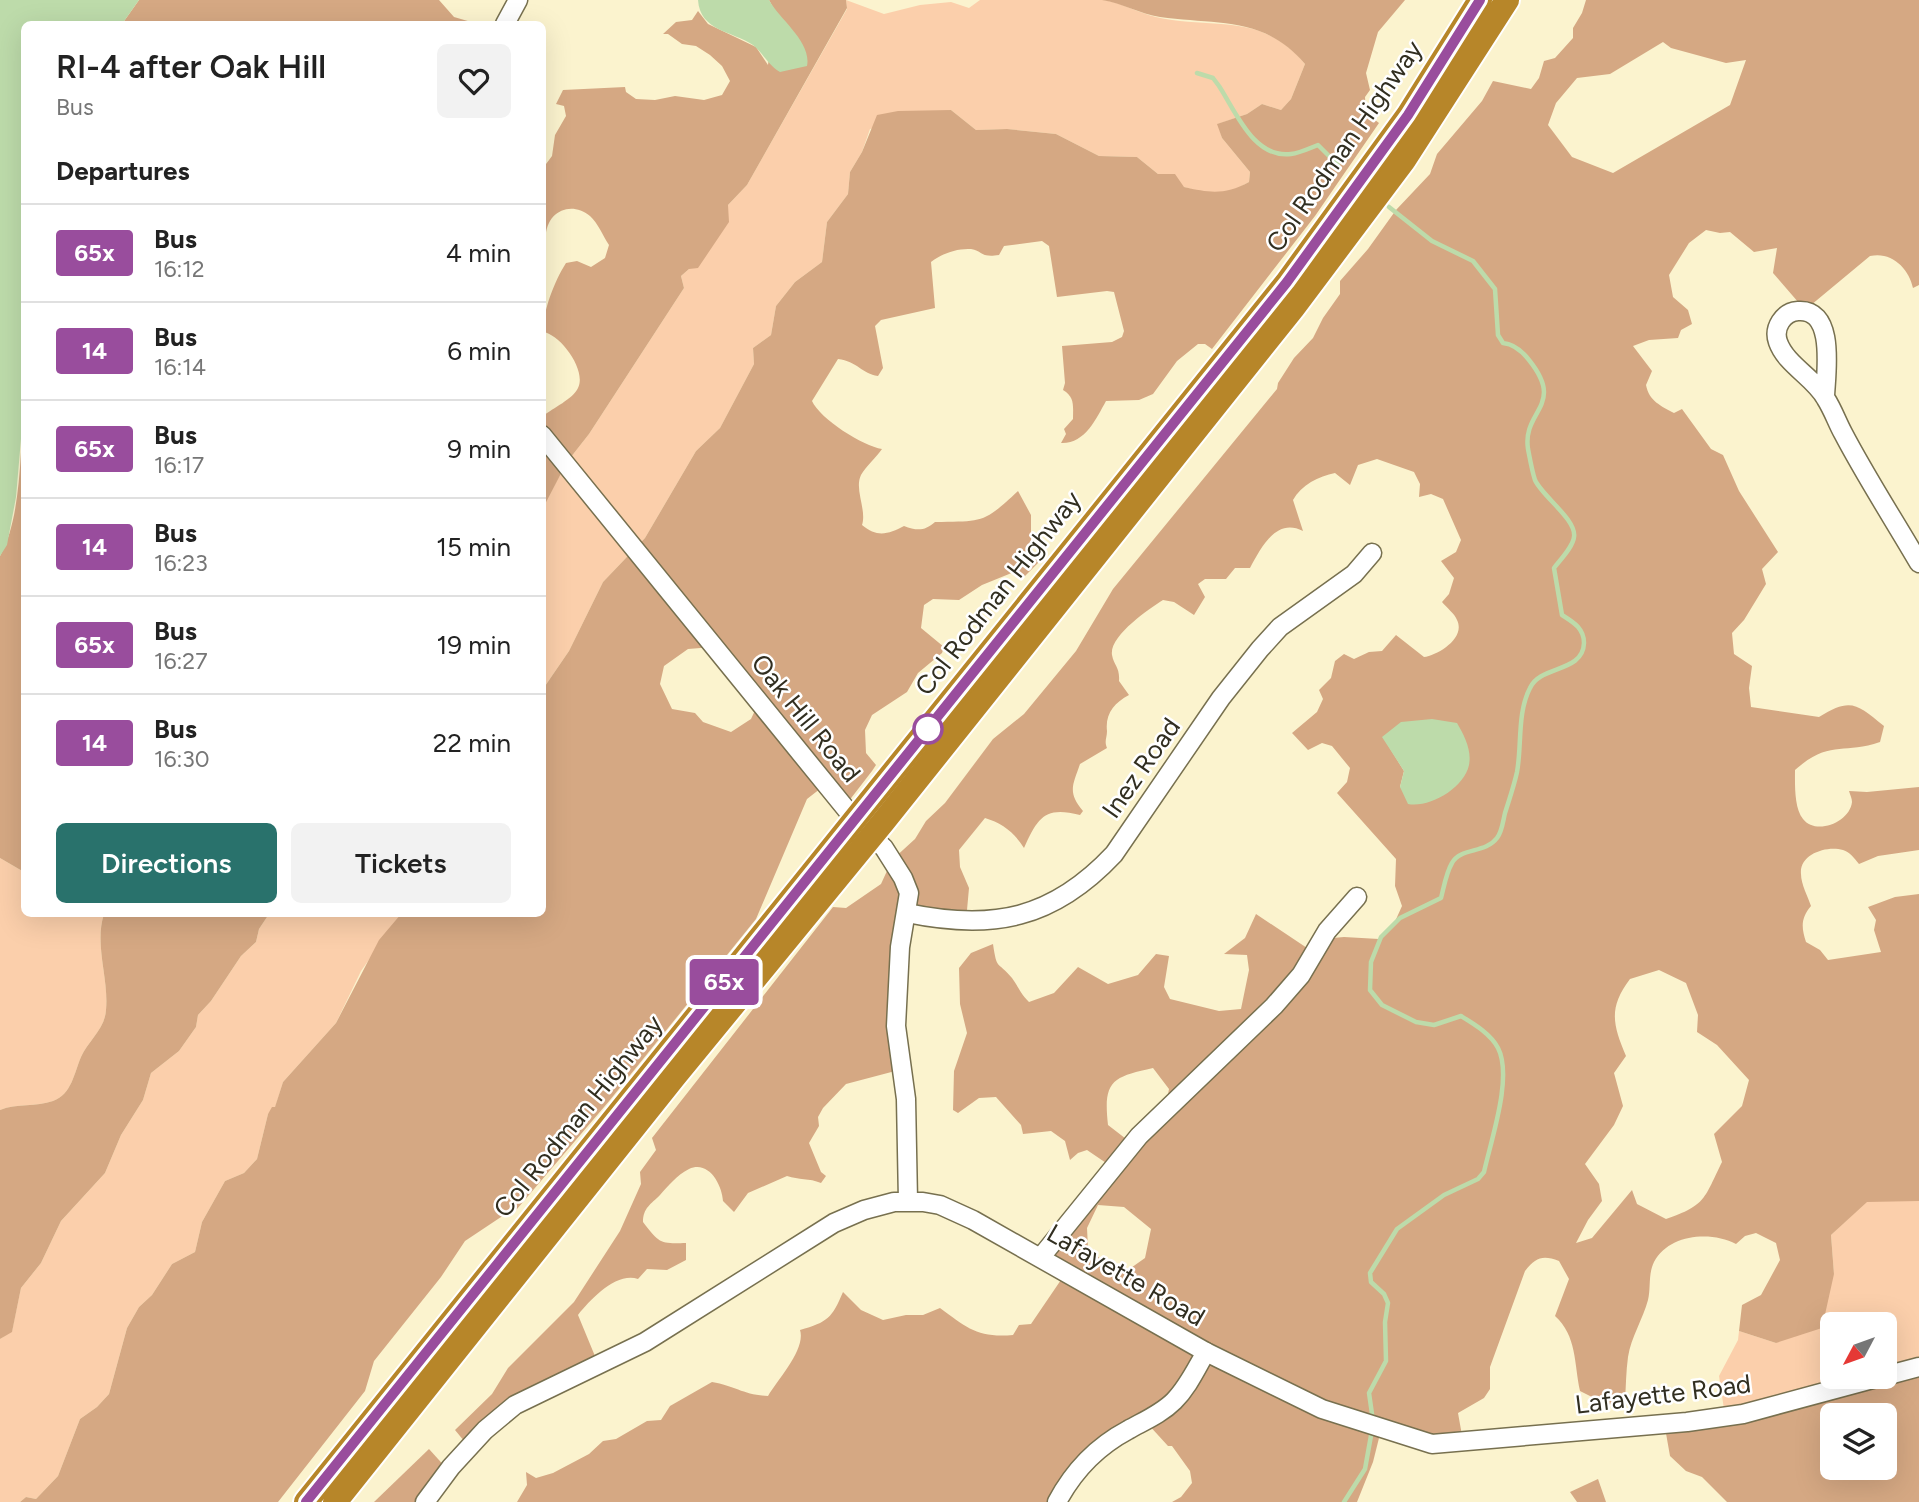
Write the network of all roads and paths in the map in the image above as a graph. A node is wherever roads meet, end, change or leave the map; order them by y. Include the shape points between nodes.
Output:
1 (518, 0) edge
2 (1480, 0) edge
3 (1507, 0) edge
4 (507, 21) edge
5 (1825, 396) dead end
6 (546, 440) edge
7 (1372, 553) dead end
8 (1919, 563) edge
9 (864, 827) junction
10 (1357, 897) dead end
11 (907, 913) junction
12 (908, 1201) junction
13 (1041, 1257) junction
14 (1206, 1352) junction
15 (1919, 1367) edge
16 (1897, 1373) edge
17 (1833, 1390) edge
18 (306, 1502) edge
19 (335, 1502) edge
20 (425, 1502) edge
21 (1057, 1502) edge

1 - 4 street
2 - 9 highway, Col Rodman Highway via 1408,115 1287,282
3 - 9 highway, Col Rodman Highway via 1446,99 1356,227 1130,514
5 - 8 street
6 - 9 street, Oak Hill Road
7 - 11 street, Inez Road via 1354,574 1280,627 1260,649 1097,873 1054,903 1005,918 958,922
9 - 11 street, Oak Hill Road via 903,878 909,893
9 - 18 highway, Col Rodman Highway
9 - 19 highway, Col Rodman Highway via 674,1077
10 - 13 street via 1274,1006 1139,1136
11 - 12 street, Oak Hill Road via 900,947 896,1026 906,1099
12 - 13 street, Lafayette Road via 940,1205
12 - 20 street, Lafayette Road via 879,1205 834,1223 645,1342 523,1400 485,1430
13 - 14 street, Lafayette Road
14 - 17 street, Lafayette Road via 1322,1409 1432,1444 1687,1422 1743,1414
14 - 21 street via 1174,1401 1094,1452
15 - 16 street, Lafayette Road

